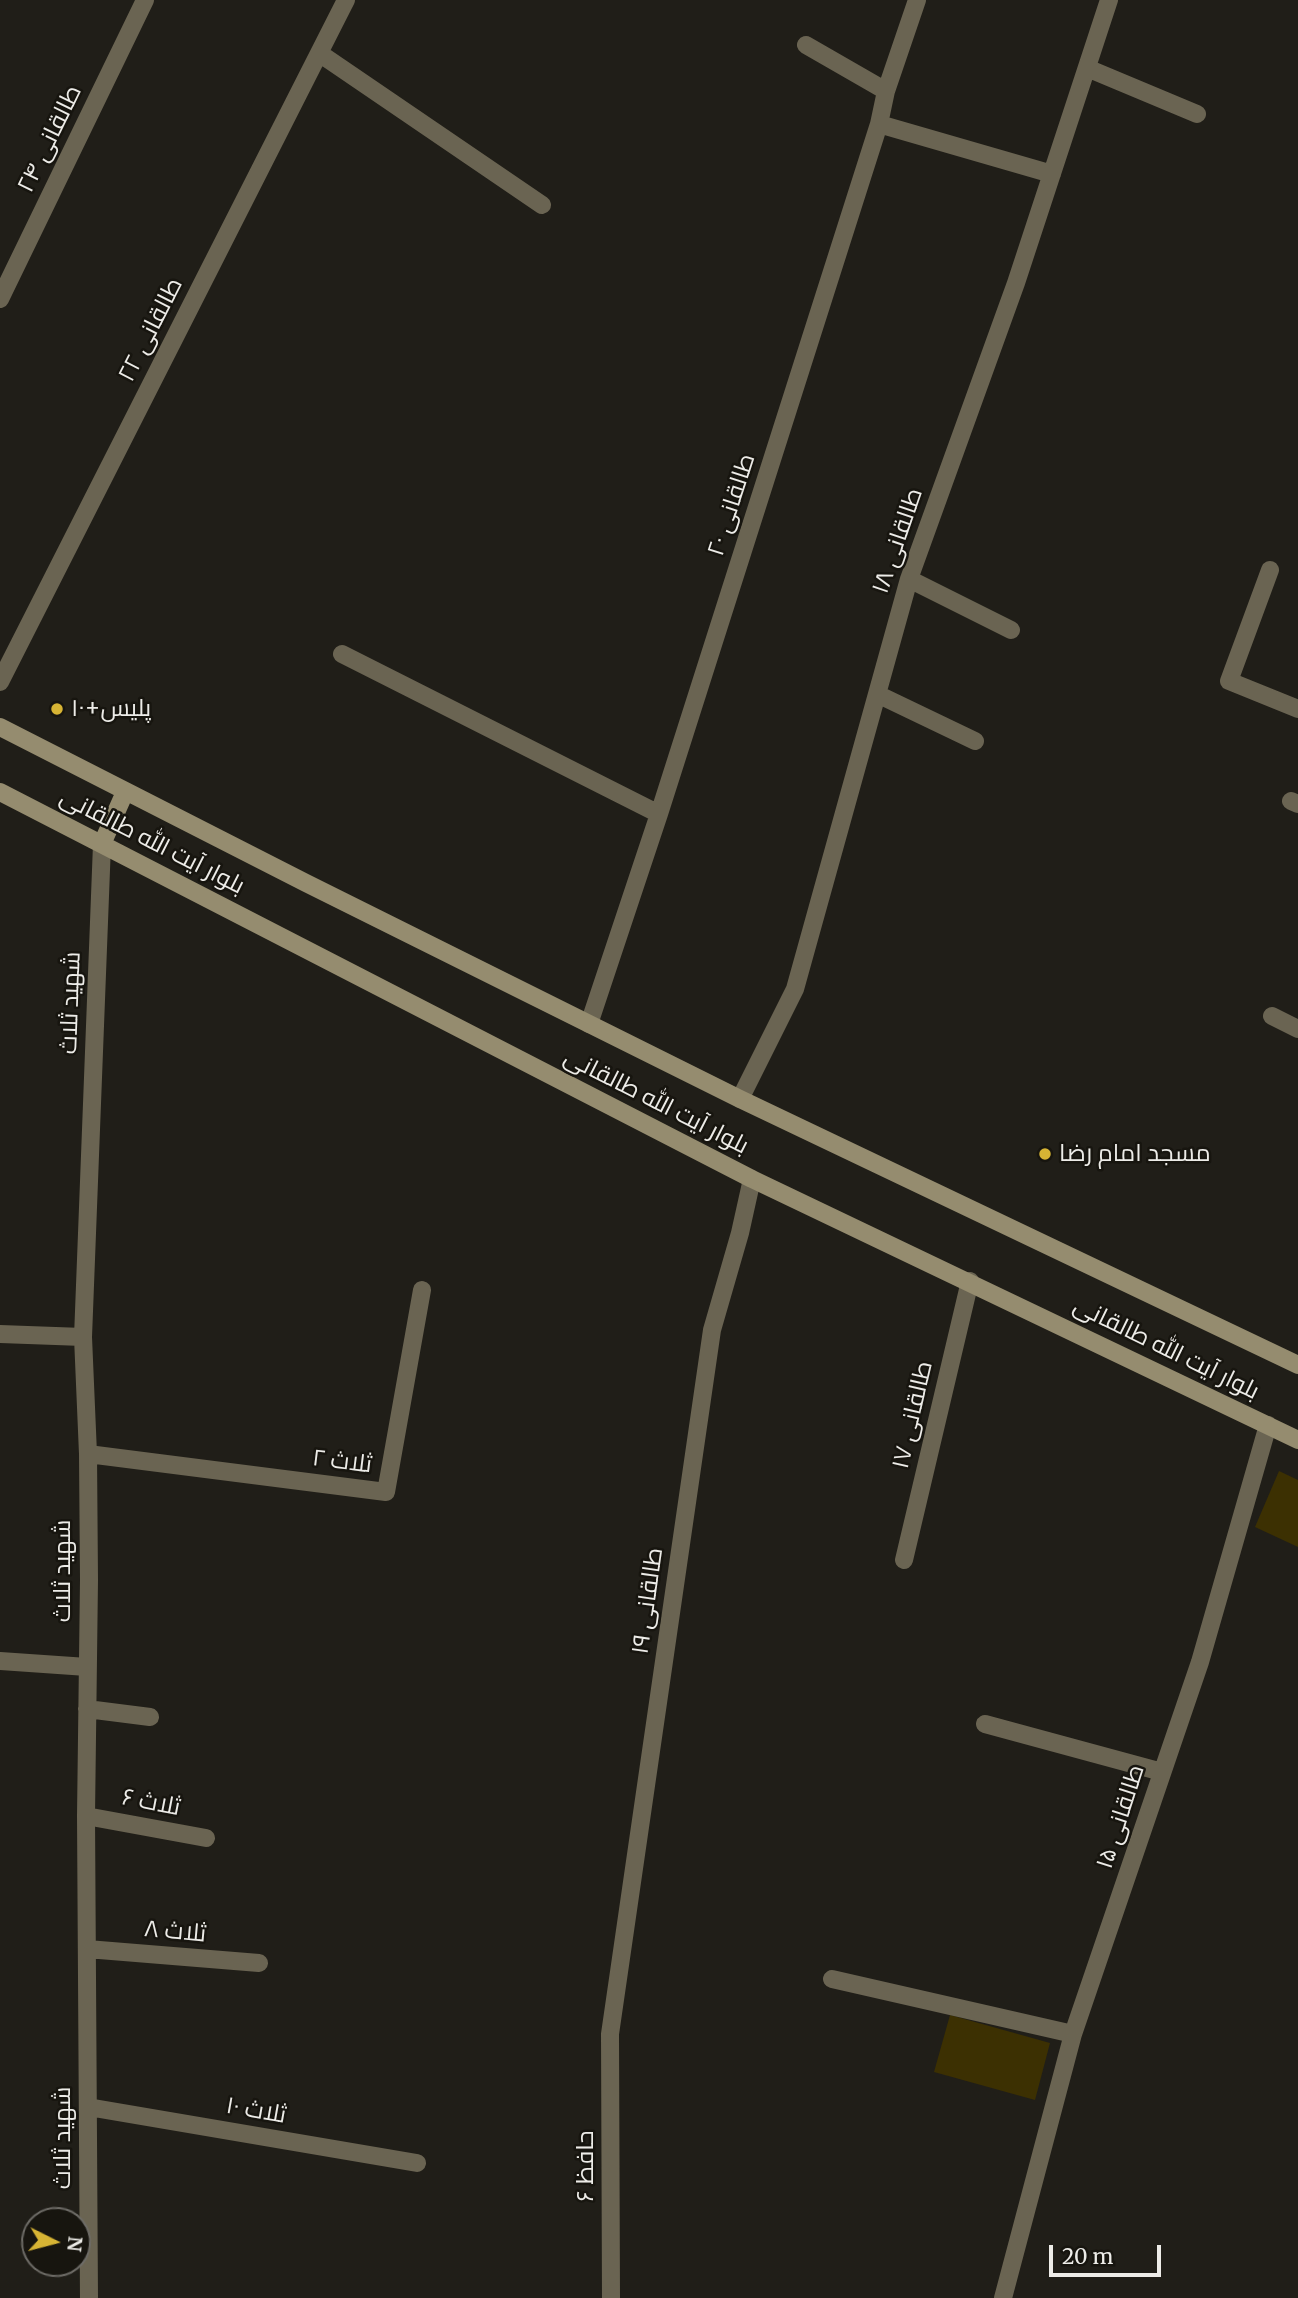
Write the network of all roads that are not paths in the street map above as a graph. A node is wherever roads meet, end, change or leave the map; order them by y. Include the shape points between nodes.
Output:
1 (145, 0) edge
2 (346, 0) edge
3 (917, 0) edge
4 (1109, 0) edge
5 (806, 45) dead end
6 (319, 53) junction
7 (1087, 68) junction
8 (886, 90) junction
9 (1197, 114) dead end
10 (879, 124) junction
11 (1052, 174) junction
12 (542, 205) dead end
13 (0, 299) edge
14 (1270, 570) dead end
15 (909, 579) junction
16 (1011, 631) dead end
17 (342, 654) dead end
18 (0, 682) edge
19 (877, 694) junction
20 (1298, 709) edge
21 (0, 727) edge
22 (975, 741) dead end
23 (0, 792) edge
24 (125, 792) junction
25 (659, 814) junction
26 (102, 844) junction
27 (1272, 1016) dead end
28 (589, 1024) junction
29 (1298, 1029) edge
30 (740, 1099) junction
31 (752, 1179) junction
32 (970, 1281) junction
33 (422, 1290) dead end
34 (0, 1334) edge
35 (83, 1338) junction
36 (1298, 1365) edge
37 (1268, 1425) junction
38 (1298, 1440) edge
39 (88, 1454) junction
40 (904, 1560) dead end
41 (0, 1661) edge
42 (87, 1667) junction
43 (87, 1709) junction
44 (150, 1717) dead end
45 (985, 1724) dead end
46 (1162, 1772) junction
47 (86, 1815) junction
48 (206, 1838) dead end
49 (87, 1949) junction
50 (260, 1963) dead end
51 (832, 1979) dead end
52 (610, 2034) joint
53 (1073, 2034) junction
54 (88, 2107) junction
55 (417, 2163) dead end
56 (89, 2298) edge
57 (611, 2298) edge
58 (1003, 2298) edge

1 - 13 street, طالقانی ۲۴
2 - 6 street, طالقانی ۲۲
3 - 8 street, طالقانی ۲۰
4 - 7 street, طالقانی ۱۸
5 - 8 street
6 - 12 street
6 - 18 street, طالقانی ۲۲
7 - 9 street
7 - 11 street, طالقانی ۱۸
8 - 10 street, طالقانی ۲۰
10 - 11 street
10 - 25 street, طالقانی ۲۰
11 - 15 street, طالقانی ۱۸
14 - 20 street via 1229,681
15 - 16 street
15 - 19 street, طالقانی ۱۸
17 - 25 street
19 - 22 street
19 - 30 street, طالقانی ۱۸ via 794,989
21 - 24 main road, بلوار آیت الله طالقانی
23 - 26 main road, بلوار آیت الله طالقانی
24 - 26 main road
24 - 28 main road, بلوار آیت الله طالقانی
25 - 28 street, طالقانی ۲۰
26 - 31 main road, بلوار آیت الله طالقانی
26 - 35 street, شهید ثلاث
27 - 29 street
28 - 30 main road, بلوار آیت الله طالقانی
30 - 36 main road, بلوار آیت الله طالقانی
31 - 32 main road, بلوار آیت الله طالقانی
31 - 52 street, طالقانی ۱۹ via 712,1330
32 - 37 main road, بلوار آیت الله طالقانی
32 - 40 street, طالقانی ۱۷
33 - 39 street, ثلاث ۲ via 386,1492
34 - 35 street
35 - 39 street, شهید ثلاث
37 - 38 main road, بلوار آیت الله طالقانی
37 - 46 street, طالقانی ۱۵ via 1200,1661
39 - 42 street, شهید ثلاث
41 - 42 street
42 - 43 street, شهید ثلاث
43 - 44 street
43 - 47 street, شهید ثلاث
45 - 46 street
46 - 53 street, طالقانی ۱۵
47 - 48 street, ثلاث ۶
47 - 49 street, شهید ثلاث
49 - 50 street, ثلاث ۸
49 - 54 street, شهید ثلاث
51 - 53 street
52 - 57 street, حافظ ۶
53 - 58 street, طالقانی ۱۵
54 - 55 street, ثلاث ۱۰
54 - 56 street, شهید ثلاث

